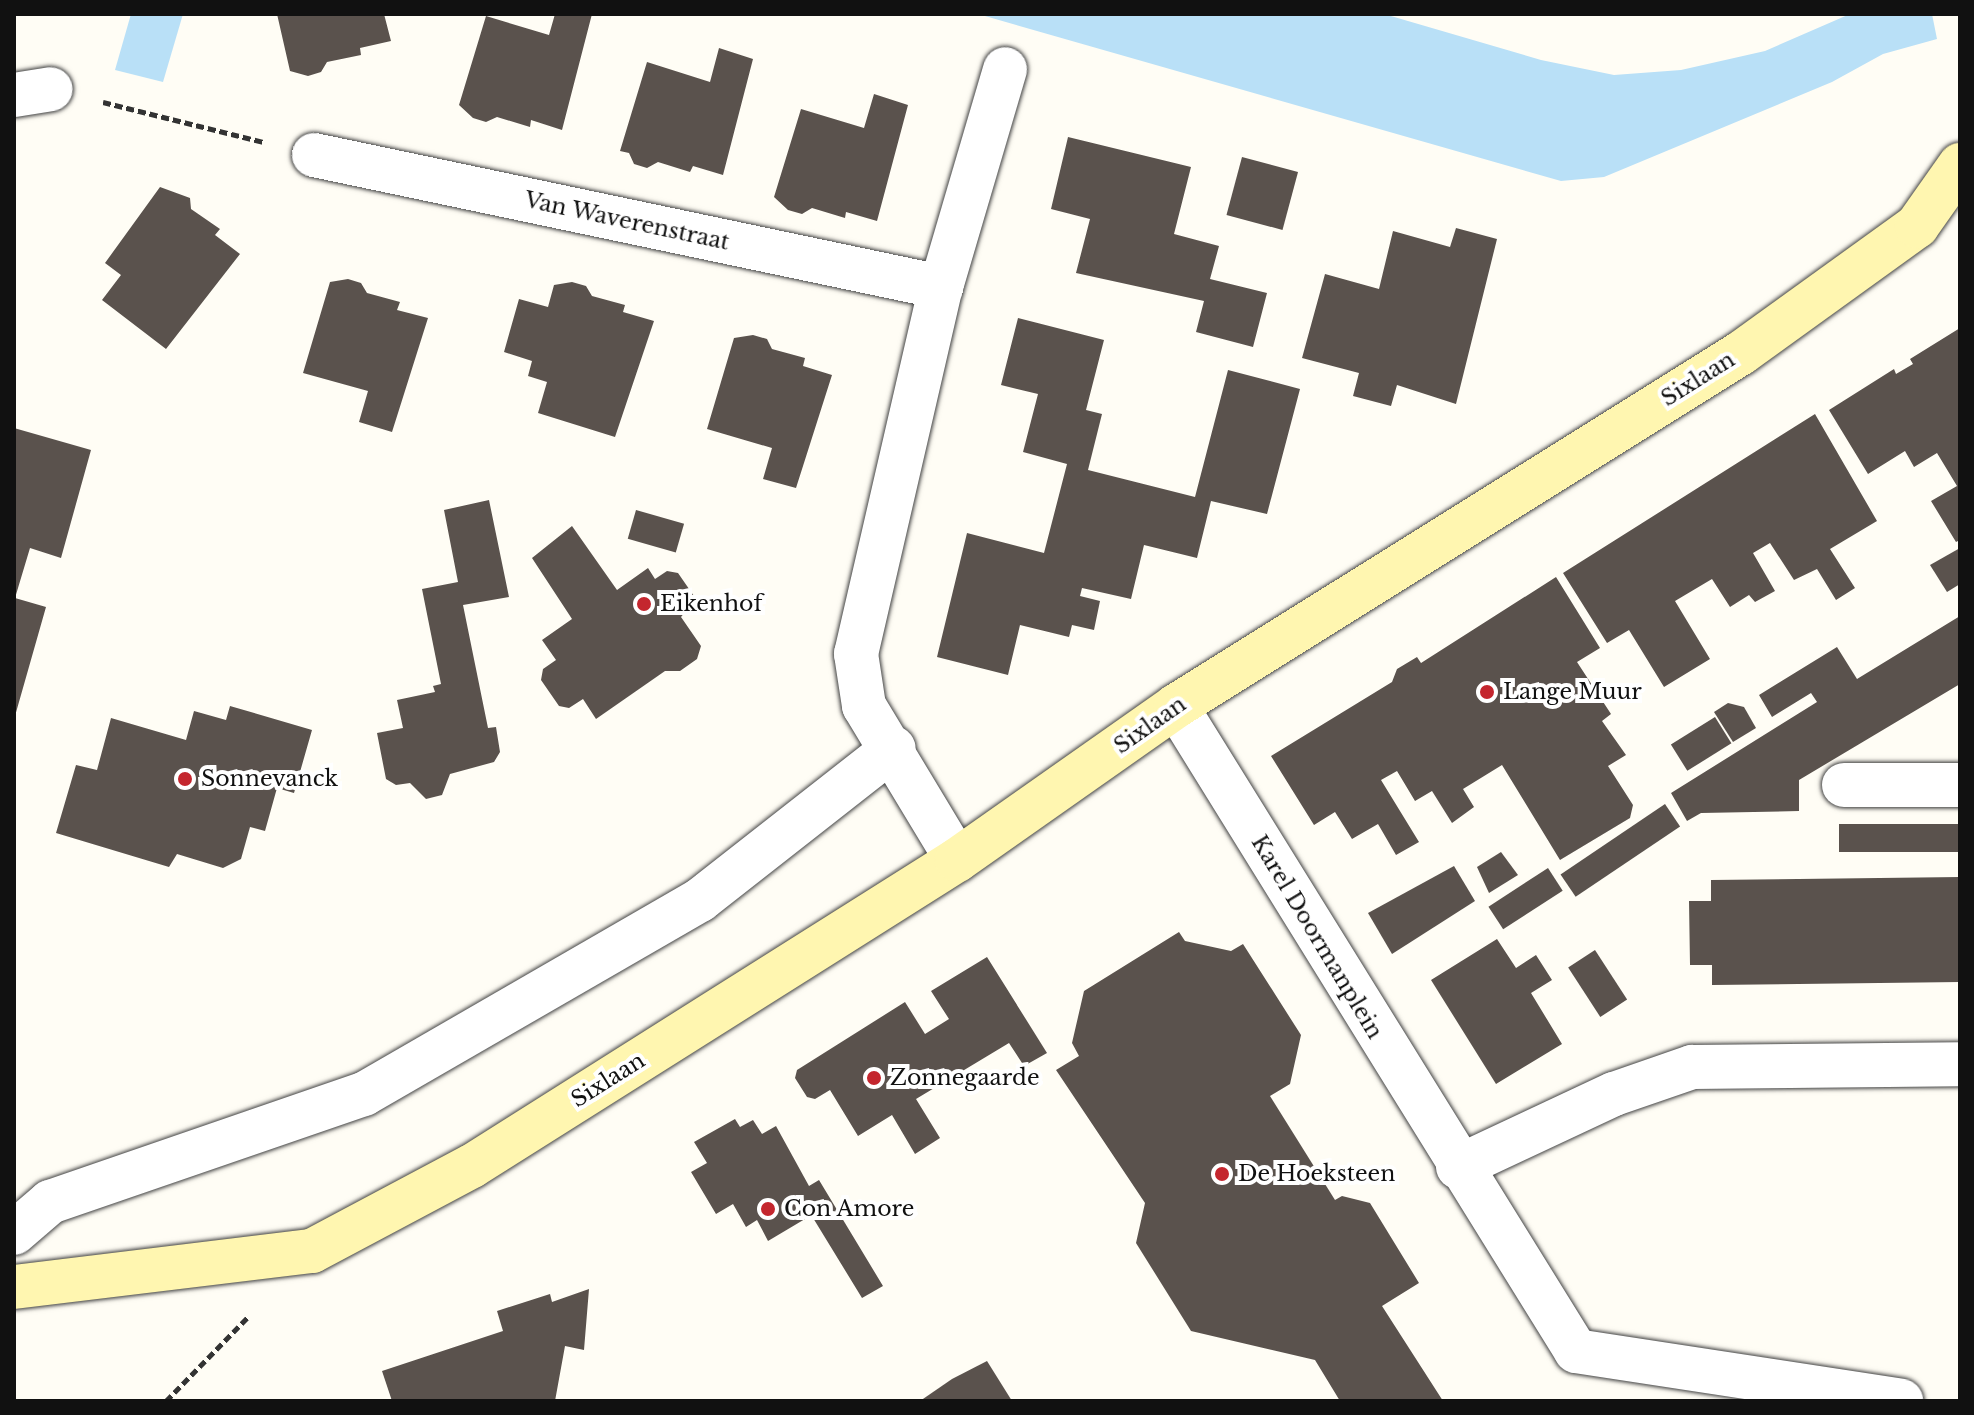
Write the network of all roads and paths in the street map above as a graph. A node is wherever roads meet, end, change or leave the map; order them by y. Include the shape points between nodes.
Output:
1 (1005, 69) dead end
2 (33, 92) edge
3 (314, 155) joint
4 (1960, 165) edge
5 (941, 287) junction
6 (1176, 706) junction
7 (894, 748) junction
8 (1844, 785) dead end
9 (1960, 785) edge
10 (957, 860) junction
11 (1960, 1064) edge
12 (1458, 1167) junction
13 (14, 1233) edge
14 (312, 1251) junction
15 (14, 1287) edge
16 (166, 1401) edge
17 (1901, 1401) edge

1 - 5 street
2 - 3 path
3 - 5 street, Van Waverenstraat
4 - 6 street, Sixlaan via 1917,226 1741,353
5 - 7 street via 856,654 864,706
6 - 10 street, Sixlaan
6 - 12 street, Karel Doormanplein
7 - 10 street
7 - 13 street via 700,900 364,1094 50,1202
8 - 9 street
10 - 14 street, Sixlaan via 472,1166
11 - 12 street via 1692,1067 1614,1094
12 - 17 street, Karel Doormanplein via 1576,1351
14 - 15 street, Sixlaan
14 - 16 path

